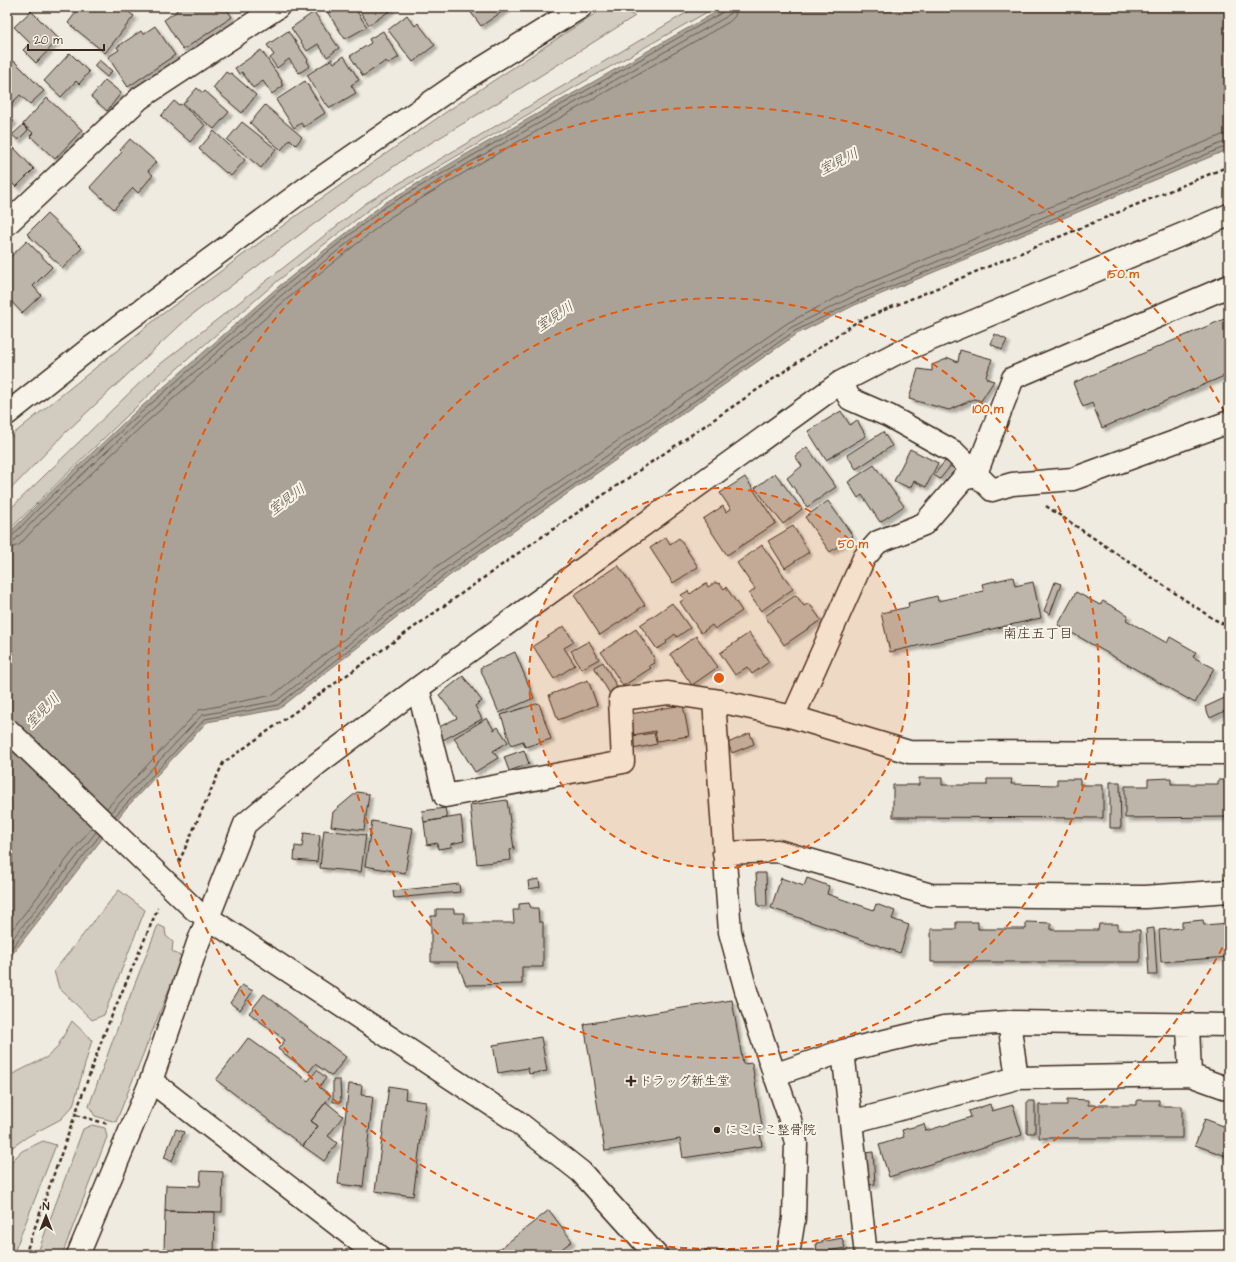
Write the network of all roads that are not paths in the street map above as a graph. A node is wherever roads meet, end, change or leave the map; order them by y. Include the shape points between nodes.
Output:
1 (278, 7) edge
2 (580, 7) edge
3 (1229, 215) edge
4 (7, 224) edge
5 (1229, 286) edge
6 (840, 382) junction
7 (7, 414) edge
8 (1229, 422) edge
9 (975, 476) junction
10 (418, 688) junction
11 (714, 700) junction
12 (792, 717) junction
13 (7, 729) edge
14 (1229, 753) edge
15 (724, 853) junction
16 (1229, 891) edge
17 (202, 914) junction
18 (1009, 1022) junction
19 (1188, 1024) junction
20 (1229, 1025) edge
21 (843, 1051) junction
22 (774, 1075) junction
23 (1190, 1075) junction
24 (1017, 1078) junction
25 (151, 1081) junction
26 (1229, 1089) edge
27 (851, 1122) junction
28 (1229, 1241) edge
29 (352, 1246) edge
30 (913, 1253) edge
31 (78, 1255) edge
32 (377, 1255) edge
33 (656, 1255) edge
34 (788, 1255) edge
35 (866, 1255) edge
36 (869, 1255) edge

1 - 4 street via 140,98
2 - 7 street via 463,80 305,189 89,349
3 - 6 street via 895,354
5 - 9 street via 1013,378
6 - 9 street via 850,399 889,416 954,452
6 - 10 street
8 - 9 street via 1073,480 1012,484 992,490
9 - 12 street via 963,479 924,524 878,542 864,558
10 - 11 street via 445,796 623,762 620,699 668,693
10 - 17 street via 317,764 245,824 220,883
11 - 12 street
11 - 15 street
12 - 14 street via 909,752
13 - 17 street, bridge
15 - 16 street via 778,851 931,895 1145,897
15 - 22 street via 730,932
17 - 25 street via 198,943
17 - 33 street via 515,1120 581,1172
18 - 19 street
18 - 21 street via 944,1028
18 - 24 street
19 - 20 street
19 - 23 street
21 - 22 street
21 - 27 street
22 - 34 street via 796,1143 794,1218
23 - 24 street
23 - 26 street
24 - 27 street
25 - 29 street
25 - 31 street
27 - 35 street
28 - 30 street
29 - 32 street
30 - 36 street

